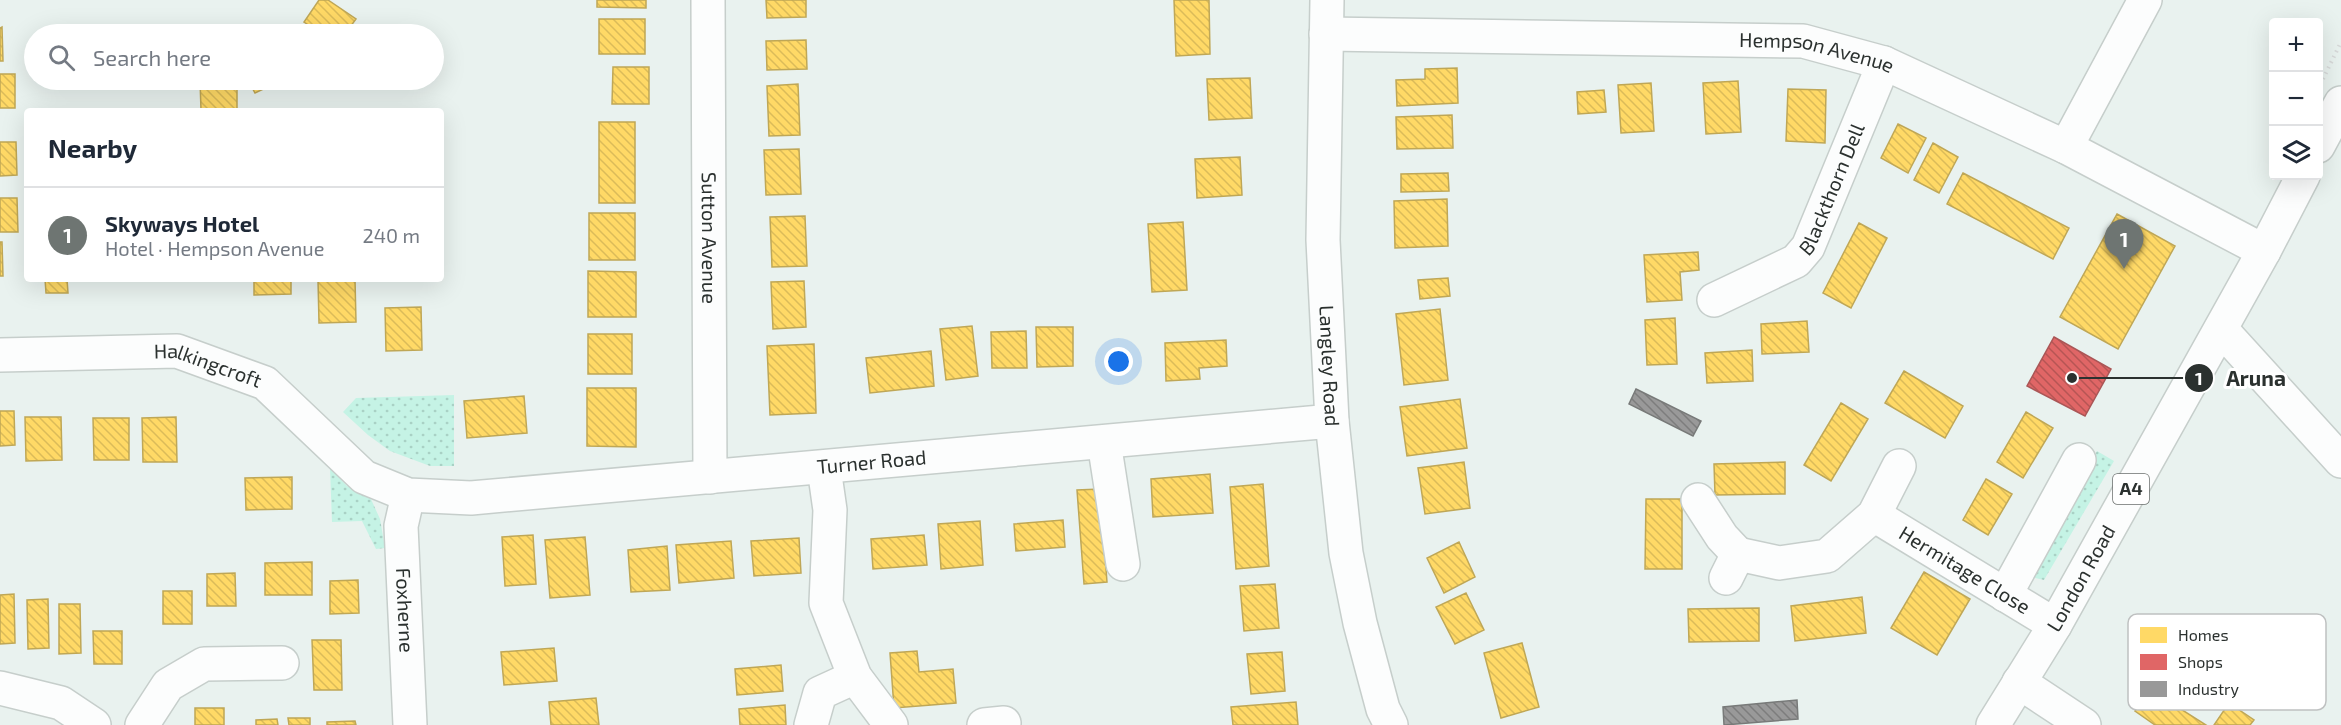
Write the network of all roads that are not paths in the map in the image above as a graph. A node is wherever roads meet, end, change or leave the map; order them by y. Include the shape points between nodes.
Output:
1 (708, 0) edge
2 (1327, 0) edge
3 (2145, 0) edge
4 (1326, 34) junction
5 (1884, 63) junction
6 (2341, 103) edge
7 (2323, 138) edge
8 (2066, 147) junction
9 (2301, 180) edge
10 (2264, 251) junction
11 (1714, 300) dead end
12 (2221, 329) junction
13 (0, 355) edge
14 (1332, 421) junction
15 (1104, 442) junction
16 (2337, 448) edge
17 (2079, 460) dead end
18 (1899, 466) dead end
19 (824, 468) junction
20 (710, 477) junction
21 (408, 495) junction
22 (1698, 500) dead end
23 (1874, 515) junction
24 (1123, 564) dead end
25 (2005, 595) junction
26 (2055, 625) junction
27 (282, 664) dead end
28 (855, 677) junction
29 (2019, 682) junction
30 (0, 688) edge
31 (94, 725) edge
32 (142, 725) edge
33 (410, 725) edge
34 (811, 725) edge
35 (891, 725) edge
36 (1391, 725) edge
37 (1994, 725) edge
38 (2084, 725) edge

1 - 20 street, Sutton Avenue
2 - 4 street, Langley Road
3 - 8 street
4 - 5 street, Hempson Avenue via 1803,41
4 - 14 street, Langley Road via 1323,240
5 - 8 street, Hempson Avenue
5 - 11 street, Blackthorn Dell via 1808,247 1796,261
6 - 7 street
8 - 10 street, Hempson Avenue
9 - 10 street, London Road / A4
10 - 12 street, London Road / A4
12 - 16 street
12 - 26 street, London Road / A4
13 - 21 street, Halkingcroft via 177,351 265,383 364,477
14 - 15 street, Turner Road
14 - 36 street, Langley Road via 1348,563 1360,623 1383,709
15 - 19 street, Turner Road
15 - 24 street
17 - 25 street
18 - 23 street
19 - 20 street, Turner Road
19 - 28 street via 830,510 826,603
20 - 21 street, Turner Road via 471,498
21 - 33 street, Foxherne via 401,526
22 - 23 street via 1722,537 1732,566 1827,556
23 - 25 street, Hermitage Close
25 - 26 street, Hermitage Close
26 - 29 street, London Road / A4
27 - 32 street via 204,664 168,685
28 - 34 street via 820,693
28 - 35 street
29 - 37 street, London Road / A4
29 - 38 street
30 - 31 street via 61,703

